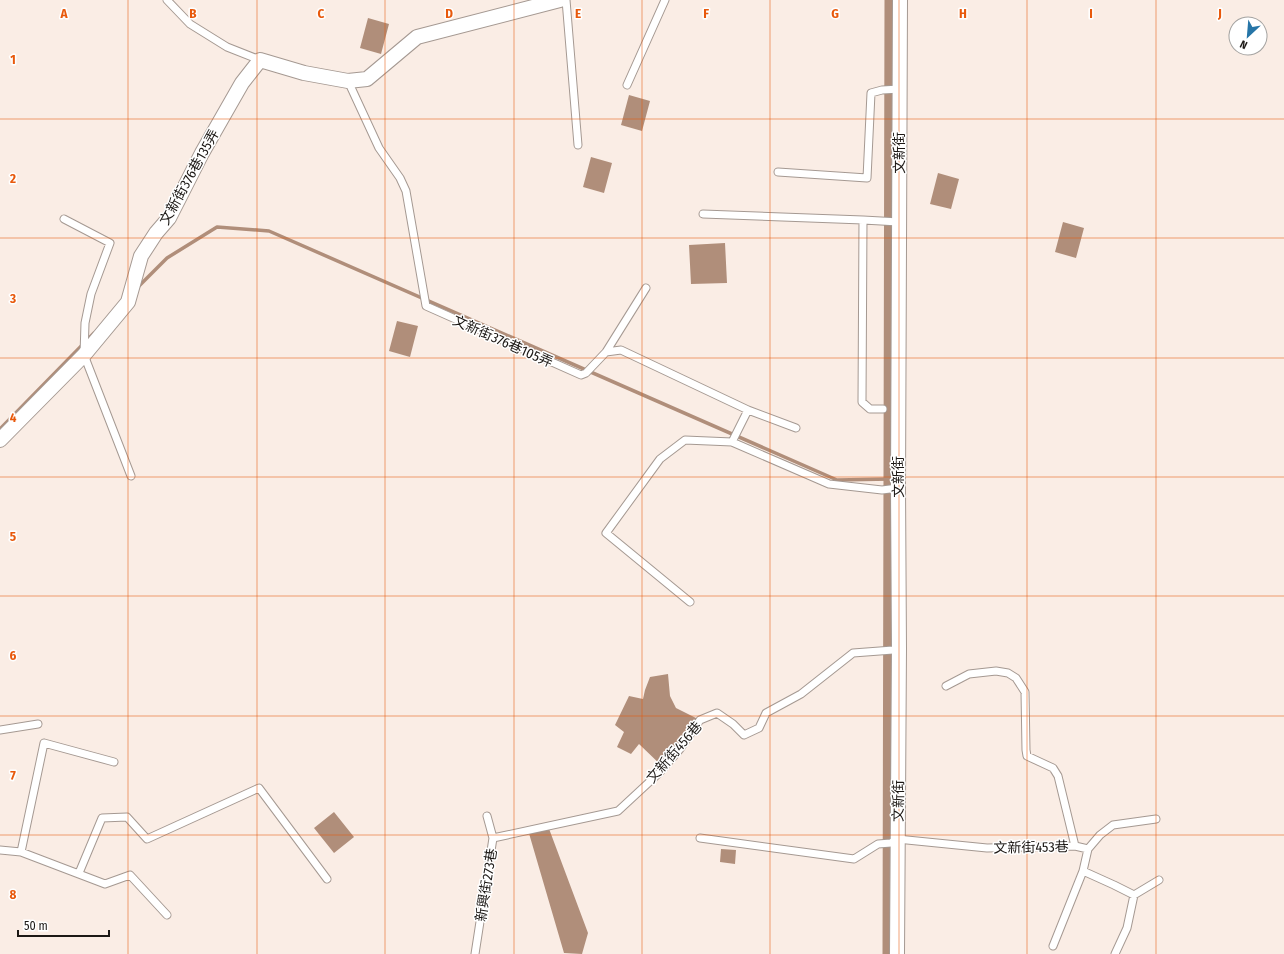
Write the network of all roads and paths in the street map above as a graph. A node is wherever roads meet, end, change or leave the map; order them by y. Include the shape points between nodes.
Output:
1 (168, 0) edge
2 (560, 0) edge
3 (566, 0) edge
4 (665, 0) edge
5 (900, 0) edge
6 (260, 60) junction
7 (348, 81) junction
8 (626, 85) dead end
9 (898, 89) junction
10 (578, 145) dead end
11 (778, 172) dead end
12 (703, 214) dead end
13 (64, 219) dead end
14 (863, 220) junction
15 (895, 222) junction
16 (646, 288) dead end
17 (84, 352) junction
18 (606, 352) junction
19 (883, 409) dead end
20 (748, 410) junction
21 (796, 428) dead end
22 (0, 440) edge
23 (733, 441) junction
24 (131, 476) dead end
25 (894, 489) junction
26 (690, 602) dead end
27 (896, 649) junction
28 (946, 686) dead end
29 (38, 724) dead end
30 (0, 730) edge
31 (114, 762) dead end
32 (487, 816) dead end
33 (1156, 819) dead end
34 (493, 838) junction
35 (700, 838) dead end
36 (894, 841) junction
37 (1075, 846) junction
38 (1088, 849) junction
39 (0, 850) edge
40 (21, 852) junction
41 (1083, 871) junction
42 (79, 873) junction
43 (327, 879) dead end
44 (1159, 880) dead end
45 (1134, 895) junction
46 (167, 915) dead end
47 (1053, 946) dead end
48 (476, 954) edge
49 (897, 954) edge
50 (1115, 954) edge

1 - 6 lane via 190,24 227,47
2 - 7 street via 417,36 367,78
3 - 10 lane
4 - 8 lane
5 - 9 street, 文新街
6 - 7 street via 304,74
6 - 17 street, 文新街376巷135弄 via 234,95 169,218 141,256 129,296
7 - 18 lane, 文新街376巷105弄 via 379,148 406,191 426,305 581,375
9 - 11 lane via 871,93 867,178
9 - 15 street, 文新街
12 - 14 lane
13 - 17 lane via 110,243 90,294 84,323
14 - 15 lane
14 - 19 lane via 862,402 870,409
15 - 25 street, 文新街
16 - 18 lane, 文新街376巷105弄
17 - 22 street, 文新街376巷135弄
17 - 24 lane
18 - 20 lane via 621,350
20 - 21 lane
20 - 23 lane
23 - 25 lane via 829,484
23 - 26 lane via 685,440 660,459 606,533
25 - 27 street, 文新街
27 - 34 lane, 文新街456巷 via 853,653 801,694 766,713 758,728 744,735 717,713 700,720 659,774 618,811
27 - 36 street, 文新街
28 - 37 lane via 969,674 996,670 1016,678 1024,692 1027,756 1053,768 1058,776
29 - 30 lane
31 - 40 lane via 44,743
32 - 34 lane, 新興街273巷
33 - 38 lane, 文新街453巷 via 1113,825
34 - 48 lane, 新興街273巷
35 - 36 lane via 854,858 878,844
36 - 37 lane, 文新街453巷 via 987,848
36 - 49 street, 文新街
37 - 38 lane, 文新街453巷
38 - 41 lane
39 - 40 lane
40 - 42 lane
41 - 45 lane
41 - 47 lane
42 - 43 lane via 102,818 127,817 147,839 259,788
42 - 46 lane via 105,884 130,875
44 - 45 lane
45 - 50 lane via 1127,928

